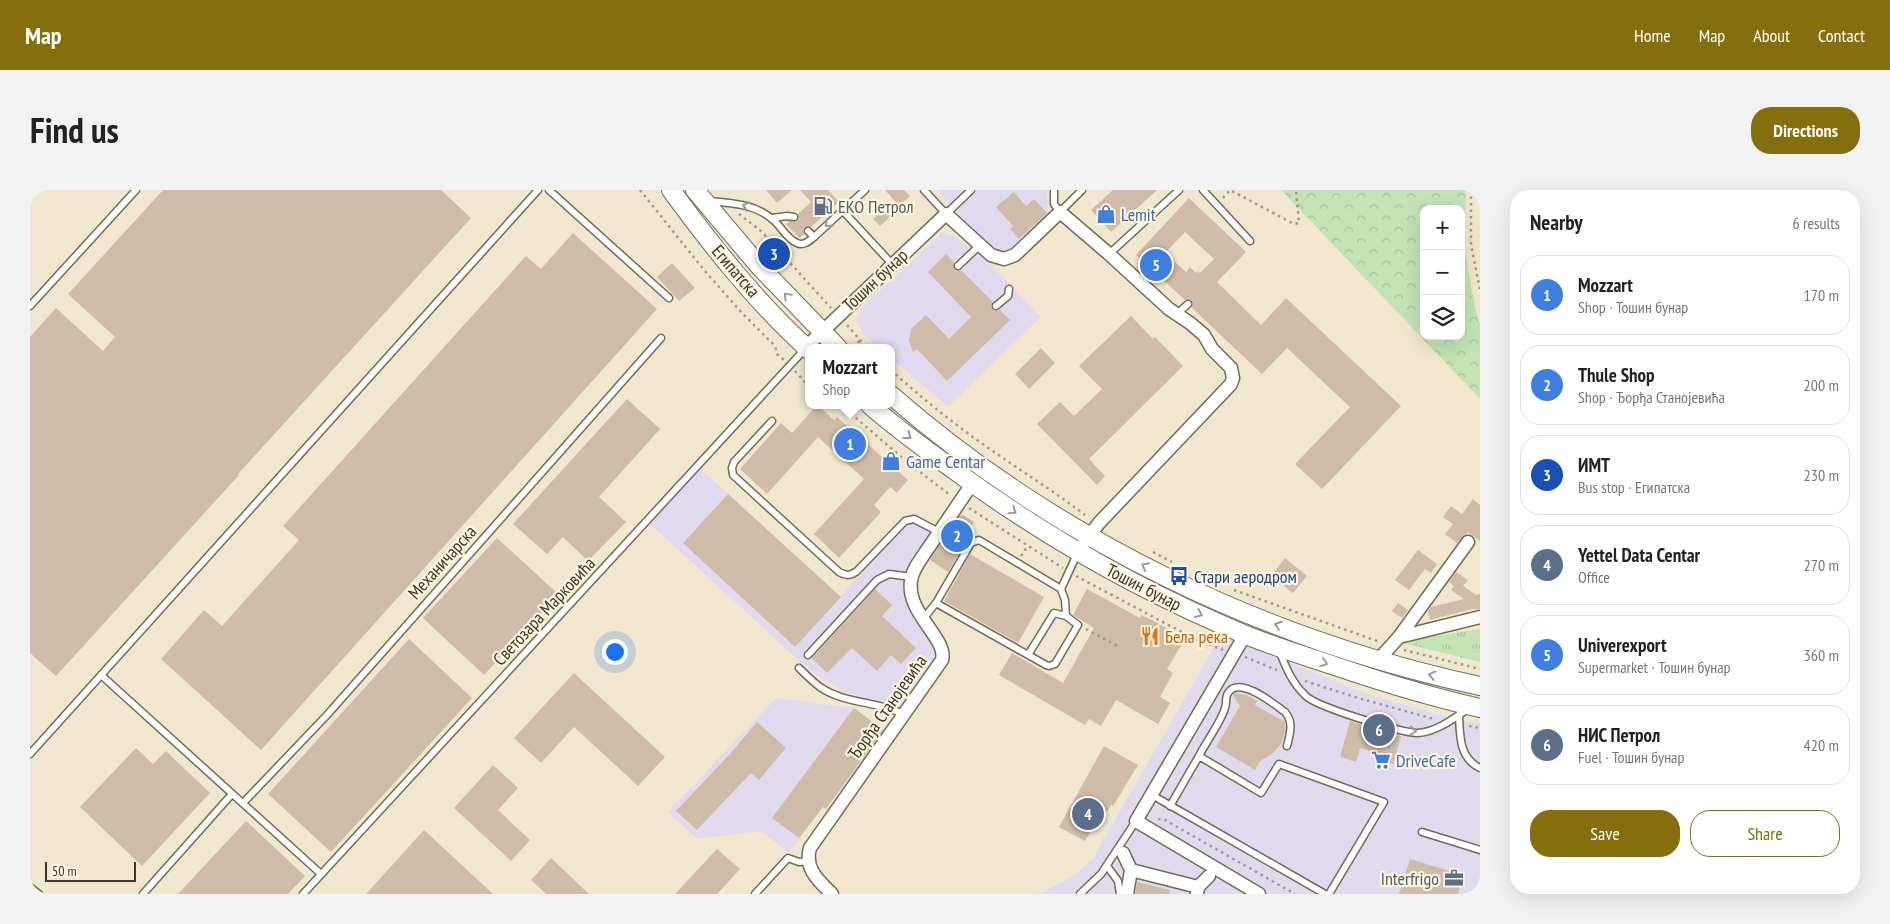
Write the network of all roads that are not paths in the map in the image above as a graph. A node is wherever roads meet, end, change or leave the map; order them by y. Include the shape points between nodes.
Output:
1 (136, 190) edge
2 (538, 190) edge
3 (549, 190) edge
4 (671, 190) edge
5 (865, 190) edge
6 (924, 190) edge
7 (971, 190) edge
8 (1054, 190) edge
9 (1082, 190) edge
10 (1179, 190) edge
11 (1203, 190) edge
12 (699, 195) edge
13 (843, 210) junction
14 (1060, 212) junction
15 (946, 214) junction
16 (794, 217) dead end
17 (772, 218) junction
18 (808, 231) dead end
19 (814, 236) junction
20 (1250, 240) dead end
21 (979, 246) junction
22 (1109, 254) junction
23 (892, 264) junction
24 (958, 266) dead end
25 (1009, 289) dead end
26 (669, 298) dead end
27 (1188, 304) dead end
28 (30, 306) edge
29 (996, 306) dead end
30 (1177, 314) junction
31 (821, 332) junction
32 (661, 338) dead end
33 (810, 344) edge
34 (834, 344) edge
35 (805, 346) edge
36 (805, 350) edge
37 (895, 398) edge
38 (875, 409) edge
39 (772, 421) dead end
40 (972, 484) junction
41 (1094, 529) junction
42 (939, 532) junction
43 (1468, 542) dead end
44 (1078, 551) junction
45 (912, 577) junction
46 (1061, 589) junction
47 (936, 603) junction
48 (1066, 616) junction
49 (1480, 616) edge
50 (922, 620) junction
51 (1245, 635) junction
52 (1395, 642) junction
53 (1278, 647) junction
54 (808, 655) dead end
55 (1028, 655) junction
56 (1378, 660) junction
57 (800, 668) dead end
58 (101, 675) junction
59 (1480, 686) edge
60 (1470, 710) edge
61 (903, 714) junction
62 (1287, 746) dead end
63 (30, 754) edge
64 (1199, 756) junction
65 (1480, 768) edge
66 (232, 794) junction
67 (1152, 795) junction
68 (243, 803) junction
69 (1170, 806) junction
70 (1136, 821) junction
71 (1422, 832) dead end
72 (1480, 850) edge
73 (1124, 853) dead end
74 (808, 861) junction
75 (1107, 866) junction
76 (1131, 870) junction
77 (321, 874) junction
78 (1209, 876) dead end
79 (30, 887) edge
80 (1198, 891) edge
81 (1083, 893) edge
82 (39, 894) edge
83 (143, 894) edge
84 (303, 894) edge
85 (755, 894) edge
86 (832, 894) edge
87 (1120, 894) edge
88 (1127, 894) edge
89 (1260, 894) edge
90 (1325, 894) edge
91 (1329, 894) edge

1 - 28 lane
2 - 58 lane
3 - 26 lane
4 - 35 main road, Египатска via 721,255
5 - 13 lane
6 - 15 lane
7 - 15 lane, Тошин бунар
8 - 14 lane via 1054,204
9 - 14 lane
10 - 22 lane
11 - 20 lane
17 -> 12 lane via 749,207
31 -> 12 main road, Египатска via 758,266
13 -> 19 lane
13 - 23 lane
14 - 21 street via 1011,258 994,258
14 - 22 street
15 - 21 street
15 - 23 street, Тошин бунар
16 - 17 lane
17 - 19 lane via 797,243 806,243
18 - 19 lane
21 - 24 lane
22 - 30 street
23 - 31 street, Тошин бунар
25 - 29 lane via 1008,296
27 - 30 lane
30 - 41 street via 1194,326 1229,364 1233,381
31 - 33 street, Тошин бунар
31 - 34 main road
32 - 68 lane, Механичарска via 327,715
36 - 77 lane, Светозара Марковића
37 - 41 main road, Тошин бунар via 1007,486
38 -> 40 main road, Тошин бунар
39 - 42 lane via 734,462 733,475 839,572 852,576 905,521 914,520
40 - 42 street
40 -> 44 main road, Тошин бунар
41 - 44 street
56 -> 41 main road, Тошин бунар via 1250,615 1189,588
42 - 45 street
43 - 52 street
44 - 46 lane
44 -> 51 main road, Тошин бунар via 1170,601
45 - 50 street, Ђорђа Станојевића via 910,594
45 - 54 lane via 889,574 876,580
46 - 47 lane via 982,541 976,541 971,544
46 - 48 lane
47 - 50 lane
47 - 55 lane
48 - 55 lane via 1054,613
48 - 55 lane via 1078,624 1052,666
49 - 52 street
50 - 61 street, Ђорђа Станојевића via 943,656
51 - 53 main road, Тошин бунар
51 - 67 street
52 - 56 street
53 -> 60 main road, Тошин бунар
53 -> 60 lane via 1299,690 1331,709 1393,728 1418,732 1437,728
59 -> 56 main road, Тошин бунар
57 - 61 lane via 820,688
58 - 63 lane
58 - 66 lane
60 - 65 lane via 1459,724 1462,749 1472,764
61 - 74 street, Ђорђа Станојевића via 810,848
62 - 64 lane via 1291,722 1286,712 1248,688 1238,686 1228,693 1225,710
64 - 69 lane
64 - 91 lane via 1261,793 1279,764 1384,802
66 - 68 lane
66 - 83 lane
67 - 69 lane
67 - 70 street
68 - 77 lane
69 - 90 lane
70 - 75 lane
70 - 89 street
71 - 72 lane
73 - 76 street
74 - 85 lane via 788,858
74 - 86 street via 811,871
75 - 81 lane
75 - 87 lane via 1118,881
76 - 80 street
76 - 88 street
77 - 84 lane, Светозара Марковића
78 - 80 street
79 - 82 lane

